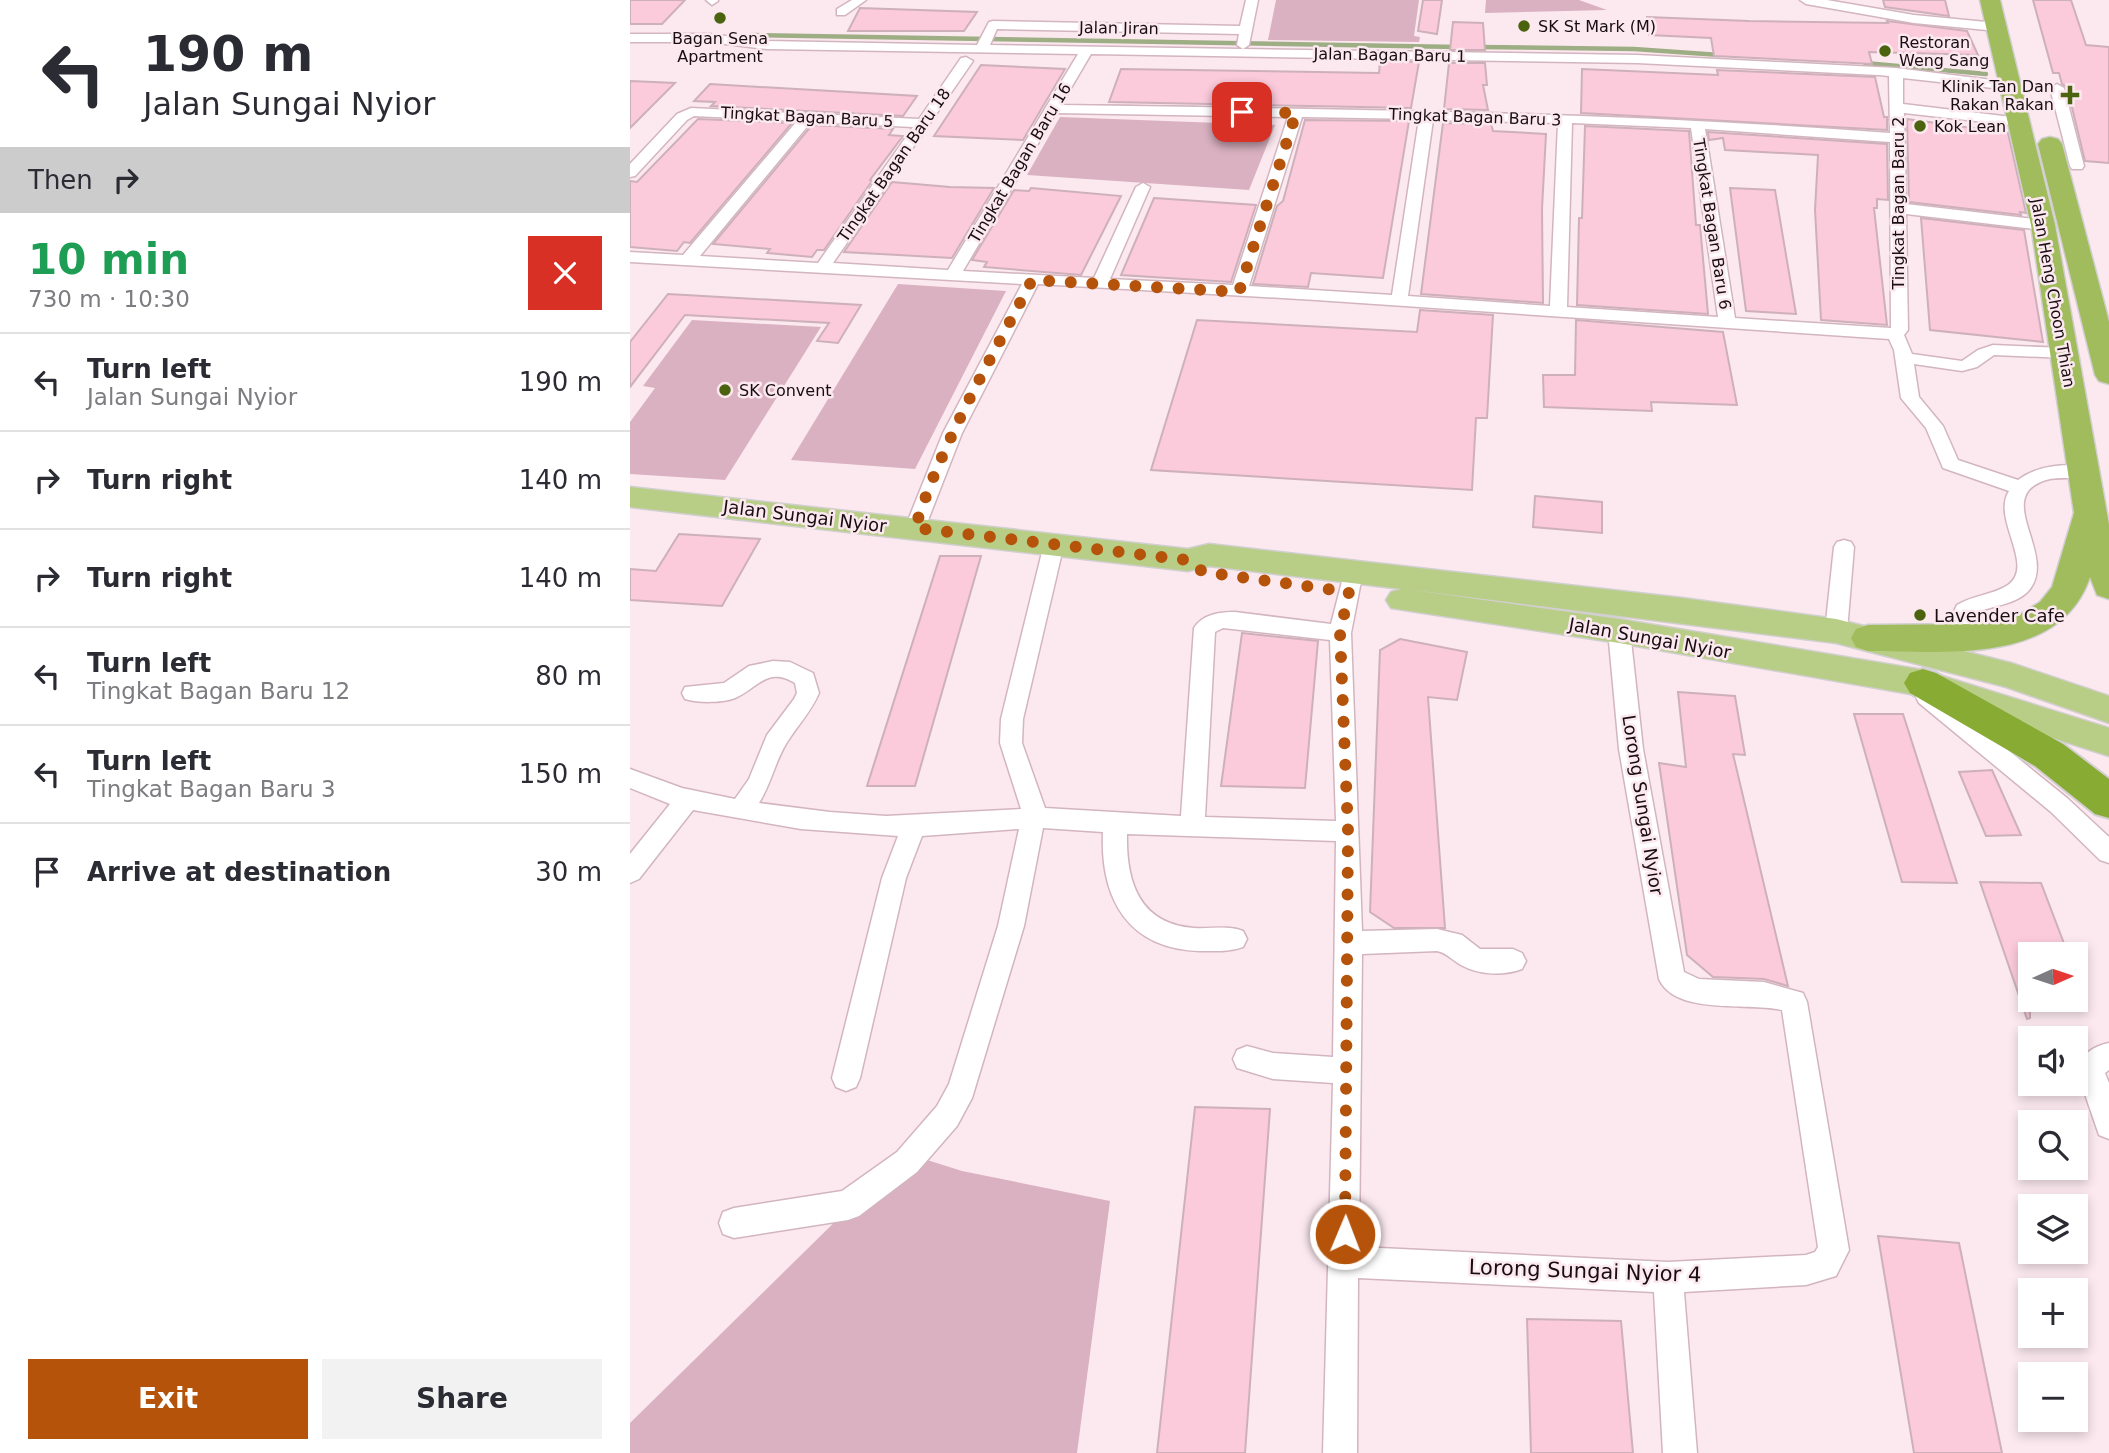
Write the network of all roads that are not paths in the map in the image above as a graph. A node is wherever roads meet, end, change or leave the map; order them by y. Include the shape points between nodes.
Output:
1 (860, 0) edge
2 (1252, 0) edge
3 (1806, 0) edge
4 (1990, 0) edge
5 (1872, 6) edge
6 (841, 12) dead end
7 (1997, 27) junction
8 (630, 38) edge
9 (986, 38) junction
10 (1243, 42) junction
11 (767, 45) junction
12 (1083, 57) junction
13 (966, 61) junction
14 (1365, 68) dead end
15 (1896, 72) junction
16 (2034, 74) dead end
17 (2011, 86) junction
18 (2057, 88) dead end
19 (1898, 108) junction
20 (1052, 109) junction
21 (1296, 113) junction
22 (1427, 115) junction
23 (808, 117) junction
24 (1565, 120) junction
25 (2020, 122) junction
26 (922, 123) junction
27 (1697, 124) junction
28 (1899, 138) junction
29 (2077, 166) dead end
30 (630, 173) edge
31 (1143, 187) dead end
32 (1897, 208) junction
33 (2043, 225) junction
34 (630, 257) edge
35 (687, 261) junction
36 (822, 268) junction
37 (952, 276) junction
38 (1032, 280) junction
39 (1099, 284) junction
40 (1239, 292) junction
41 (1399, 301) junction
42 (1558, 313) junction
43 (1727, 323) junction
44 (1896, 333) junction
45 (2106, 347) edge
46 (2065, 353) junction
47 (1905, 358) junction
48 (2109, 374) edge
49 (2082, 472) junction
50 (2021, 488) junction
51 (630, 496) edge
52 (2088, 506) junction
53 (915, 528) junction
54 (1054, 544) junction
55 (1844, 547) dead end
56 (1351, 582) junction
57 (2109, 587) edge
58 (1619, 631) junction
59 (1340, 633) junction
60 (1852, 634) junction
61 (1962, 637) junction
62 (1916, 682) junction
63 (693, 693) dead end
64 (2109, 710) edge
65 (2109, 742) edge
66 (630, 778) edge
67 (688, 799) junction
68 (2109, 802) edge
69 (742, 809) junction
70 (1033, 819) junction
71 (1116, 824) junction
72 (914, 826) junction
73 (1192, 827) junction
74 (1348, 831) junction
75 (2109, 852) edge
76 (630, 872) edge
77 (1234, 939) dead end
78 (1349, 943) junction
79 (1514, 961) dead end
80 (2109, 1056) edge
81 (1247, 1059) dead end
82 (1347, 1071) junction
83 (846, 1078) dead end
84 (2109, 1125) edge
85 (734, 1223) dead end
86 (1345, 1262) junction
87 (1825, 1265) joint
88 (1668, 1277) junction
89 (1340, 1453) edge
90 (1680, 1453) edge

1 - 6 street
2 - 10 street
3 - 5 street
4 - 7 highway, Jalan Heng Choon Thian
5 - 7 street
7 - 17 highway, Jalan Heng Choon Thian
8 - 11 street, Jalan Bagan Baru 1 via 709,38
9 - 10 street, Jalan Jiran
9 - 11 street, Jalan Bagan Baru 1
9 - 12 street, Jalan Bagan Baru 1
10 - 12 street, Jalan Bagan Baru 1
10 - 15 street, Jalan Bagan Baru 1
11 - 13 street, Jalan Bagan Baru 1 via 753,58
12 - 13 street, Jalan Bagan Baru 1
12 - 14 street, Jalan Bagan Baru 1
12 - 20 street, Tingkat Bagan Baru 16
13 - 26 street, Tingkat Bagan Baru 18
15 - 17 street, Jalan Bagan Baru 1
15 - 19 street, Tingkat Bagan Baru 2
16 - 45 highway, Jalan Heng Choon Thian
17 - 25 highway, Jalan Heng Choon Thian
18 - 29 street
19 - 25 street
19 - 28 street, Tingkat Bagan Baru 2
20 - 21 street, Tingkat Bagan Baru 3
20 - 37 street, Tingkat Bagan Baru 16
21 - 22 street, Tingkat Bagan Baru 3
21 - 40 street
22 - 24 street, Tingkat Bagan Baru 3
22 - 41 street
23 - 26 street, Tingkat Bagan Baru 5
23 - 30 street, Tingkat Bagan Baru 5 via 691,112
23 - 35 street
24 - 27 street, Tingkat Bagan Baru 3
24 - 42 street
25 - 33 highway, Jalan Heng Choon Thian
26 - 36 street, Tingkat Bagan Baru 18
27 - 28 street, Tingkat Bagan Baru 3
27 - 43 street, Tingkat Bagan Baru 6
28 - 32 street, Tingkat Bagan Baru 2
31 - 39 street
32 - 33 street
32 - 44 street, Tingkat Bagan Baru 2 via 1900,330
33 - 46 highway, Jalan Heng Choon Thian
34 - 35 street
35 - 36 street
36 - 37 street
37 - 38 street
38 - 39 street
38 - 53 street via 964,412 924,497
39 - 40 street
40 - 41 street
41 - 42 street
42 - 43 street
43 - 44 street
44 - 47 street
45 - 48 highway, Jalan Heng Choon Thian
46 - 47 street via 1993,349 1962,366
46 - 49 highway, Jalan Heng Choon Thian
47 - 50 street via 1910,398 1934,426 1950,464
49 - 50 street via 2038,476
49 - 52 highway, Jalan Heng Choon Thian
50 - 61 street via 2012,507 2028,557 2028,574 2010,595 1965,609
51 - 53 main road, Jalan Sungai Nyior
52 - 57 highway, Jalan Heng Choon Thian
52 - 61 highway via 2078,560 2066,594 2051,611 2016,631
53 - 54 main road, Jalan Sungai Nyior
54 - 56 main road, Jalan Sungai Nyior via 1188,560 1203,572
54 - 70 street via 1012,719 1011,743 1033,806
55 - 60 street
56 - 58 main road, Jalan Sungai Nyior
56 - 59 street
56 - 60 main road, Jalan Sungai Nyior via 1682,610
58 - 62 main road, Jalan Sungai Nyior
58 - 87 street, Lorong Sungai Nyior via 1631,748 1672,979 1681,988 1695,991 1779,995 1794,1002 1834,1250
59 - 73 street via 1235,620 1220,620 1205,628
59 - 74 street
60 - 61 highway
60 - 64 main road, Jalan Sungai Nyior via 2011,676
62 - 65 main road, Jalan Sungai Nyior
62 - 68 highway via 2049,755
62 - 75 street
63 - 69 street via 729,691 757,672 773,669 790,670 805,679 808,693 803,704 775,741 759,782
66 - 67 street
67 - 69 street
67 - 76 street
69 - 72 street via 846,824
70 - 71 street via 1086,817
70 - 72 street
70 - 85 street via 1011,926 962,1089 947,1116 907,1162 848,1205
71 - 73 street
71 - 77 street via 1118,876 1127,906 1143,925 1194,940
72 - 83 street via 894,878
73 - 74 street
74 - 78 street
78 - 79 street via 1437,940 1453,943 1479,962
78 - 82 street
80 - 84 street via 2090,1068
81 - 82 street via 1273,1066
82 - 86 street
86 - 88 street, Lorong Sungai Nyior 4
86 - 89 street
87 - 88 street, Lorong Sungai Nyior 4 via 1806,1270
88 - 90 street

